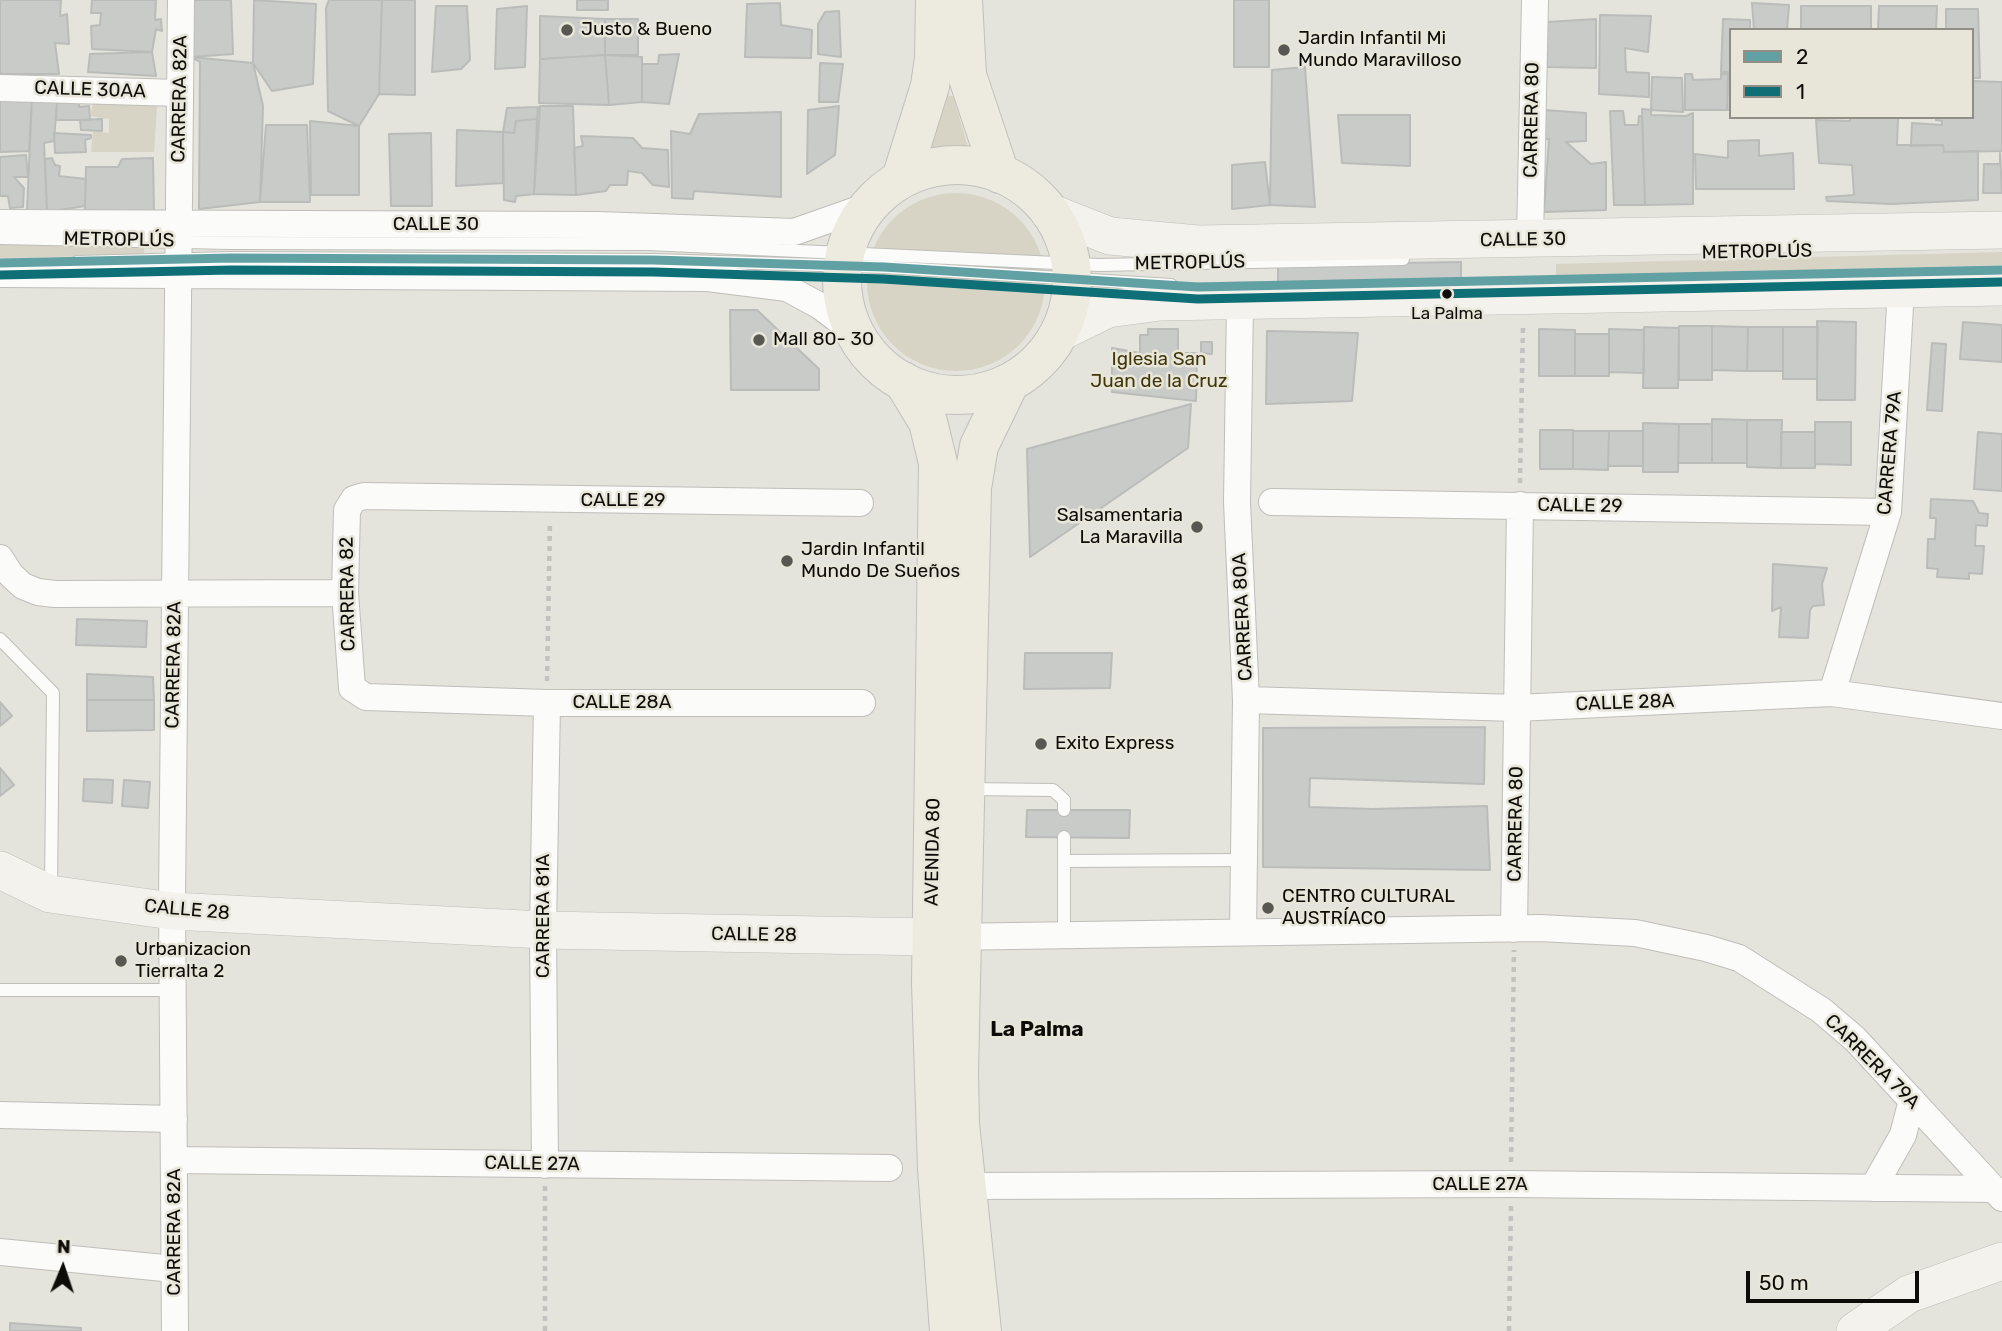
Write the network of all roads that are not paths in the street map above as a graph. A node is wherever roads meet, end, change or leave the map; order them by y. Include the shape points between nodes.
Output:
1 (181, 0) edge
2 (935, 0) edge
3 (963, 0) edge
4 (1535, 0) edge
5 (0, 88) edge
6 (180, 93) junction
7 (1000, 174) junction
8 (901, 179) junction
9 (868, 206) junction
10 (1049, 212) junction
11 (0, 223) edge
12 (2002, 230) edge
13 (0, 238) edge
14 (1530, 240) junction
15 (178, 250) junction
16 (1418, 258) dead end
17 (843, 260) junction
18 (0, 263) edge
19 (2002, 270) edge
20 (1071, 271) junction
21 (0, 274) edge
22 (2002, 287) edge
23 (1901, 289) junction
24 (1240, 302) junction
25 (853, 331) junction
26 (1059, 333) junction
27 (903, 381) junction
28 (1010, 382) junction
29 (386, 495) joint
30 (1272, 502) dead end
31 (860, 503) dead end
32 (1520, 505) junction
33 (1888, 512) junction
34 (5, 567) edge
35 (345, 593) junction
36 (174, 595) junction
37 (0, 639) edge
38 (1832, 693) junction
39 (383, 700) joint
40 (1246, 700) junction
41 (547, 703) junction
42 (862, 703) dead end
43 (1517, 708) junction
44 (2002, 716) edge
45 (965, 789) junction
46 (1064, 810) dead end
47 (1065, 837) dead end
48 (1243, 860) junction
49 (1065, 861) junction
50 (0, 870) edge
51 (50, 894) junction
52 (172, 911) junction
53 (1514, 929) junction
54 (543, 930) junction
55 (1243, 932) junction
56 (1064, 934) junction
57 (946, 937) junction
58 (0, 990) edge
59 (173, 990) junction
60 (1912, 1100) junction
61 (0, 1115) edge
62 (174, 1119) junction
63 (175, 1160) junction
64 (545, 1164) junction
65 (889, 1168) dead end
66 (966, 1186) junction
67 (1873, 1188) junction
68 (1998, 1194) edge
69 (0, 1252) edge
70 (2002, 1261) edge
71 (174, 1269) junction
72 (175, 1331) edge
73 (949, 1331) edge
74 (982, 1331) edge
75 (1855, 1331) edge

1 - 6 street, CARRERA 82A
2 - 8 main road via 930,86
3 - 7 main road via 967,75
4 - 14 street, CARRERA 80
5 - 6 street, CALLE 30AA
6 - 15 street, CARRERA 82A
7 - 8 main road via 950,165
7 - 10 main road via 1027,190
8 - 9 main road
9 - 15 street, CALLE 30 via 794,232 598,225
9 - 17 main road via 853,228
10 - 14 main road, CALLE 30 via 1110,236 1153,242
10 - 20 main road via 1067,245
11 - 15 street, CALLE 30
12 - 14 main road, CALLE 30
13 - 15 lane, METROPLÚS
15 - 17 lane, METROPLÚS via 648,244
15 - 18 lane, METROPLÚS
15 - 21 street, CALLE 30
15 - 25 street, CALLE 30 via 743,281 801,293
15 - 36 street, CARRERA 82A
16 - 20 lane, METROPLÚS
17 - 20 lane, METROPLÚS
17 - 25 main road via 843,299
19 - 20 lane, METROPLÚS via 1271,287 1198,287
20 - 26 main road via 1069,306
22 - 23 main road
23 - 24 main road
23 - 33 street, CARRERA 79A
24 - 26 main road via 1130,305 1100,312
24 - 40 street, CARRERA 80A via 1237,502
25 - 27 main road via 875,359
26 - 28 main road via 1038,361
27 - 28 main road via 929,391 957,394
27 - 57 main road, AVENIDA 80 via 929,422 938,463
28 - 45 main road, AVENIDA 80 via 974,462
29 - 31 street, CALLE 29
29 - 35 street, CARRERA 82 via 354,499 347,510
30 - 32 street, CALLE 29
32 - 33 street, CALLE 29
32 - 43 street, CARRERA 80
33 - 38 street, CARRERA 79A
34 - 36 street via 37,592
35 - 36 street
35 - 39 street, CARRERA 82 via 352,688 357,694
36 - 52 street, CARRERA 82A
37 - 51 lane via 53,693
38 - 43 street, CALLE 28A
38 - 44 street, CALLE 28A
39 - 41 street, CALLE 28A
40 - 43 street, CALLE 28A
40 - 48 street, CARRERA 80A
41 - 42 street, CALLE 28A
41 - 54 street, CARRERA 81A
43 - 53 street, CARRERA 80
45 - 46 lane via 1053,790 1064,800
45 - 57 main road, AVENIDA 80
47 - 49 lane
48 - 49 lane
48 - 55 street, CARRERA 80A
49 - 56 lane
50 - 51 main road, CALLE 28
51 - 52 main road, CALLE 28
52 - 54 main road, CALLE 28
52 - 59 street, CARRERA 82A
53 - 55 street, CALLE 28
53 - 60 street, CARRERA 79A via 1635,933 1739,958 1821,1010
54 - 57 main road, CALLE 28
54 - 64 street, CARRERA 81A
55 - 56 street, CALLE 28
56 - 57 street, CALLE 28
57 - 66 main road, AVENIDA 80
57 - 73 main road, AVENIDA 80 via 934,1109
58 - 59 lane
59 - 62 street, CARRERA 82A
60 - 67 street via 1903,1135
60 - 68 street, CARRERA 79A
61 - 62 street
62 - 63 street, CARRERA 82A
63 - 64 street, CALLE 27A
63 - 71 street, CARRERA 82A
64 - 65 street, CALLE 27A
66 - 67 street, CALLE 27A
66 - 74 main road, AVENIDA 80
67 - 68 street, CALLE 27A
69 - 71 street
70 - 75 main road via 1909,1294
71 - 72 street, CARRERA 82A

